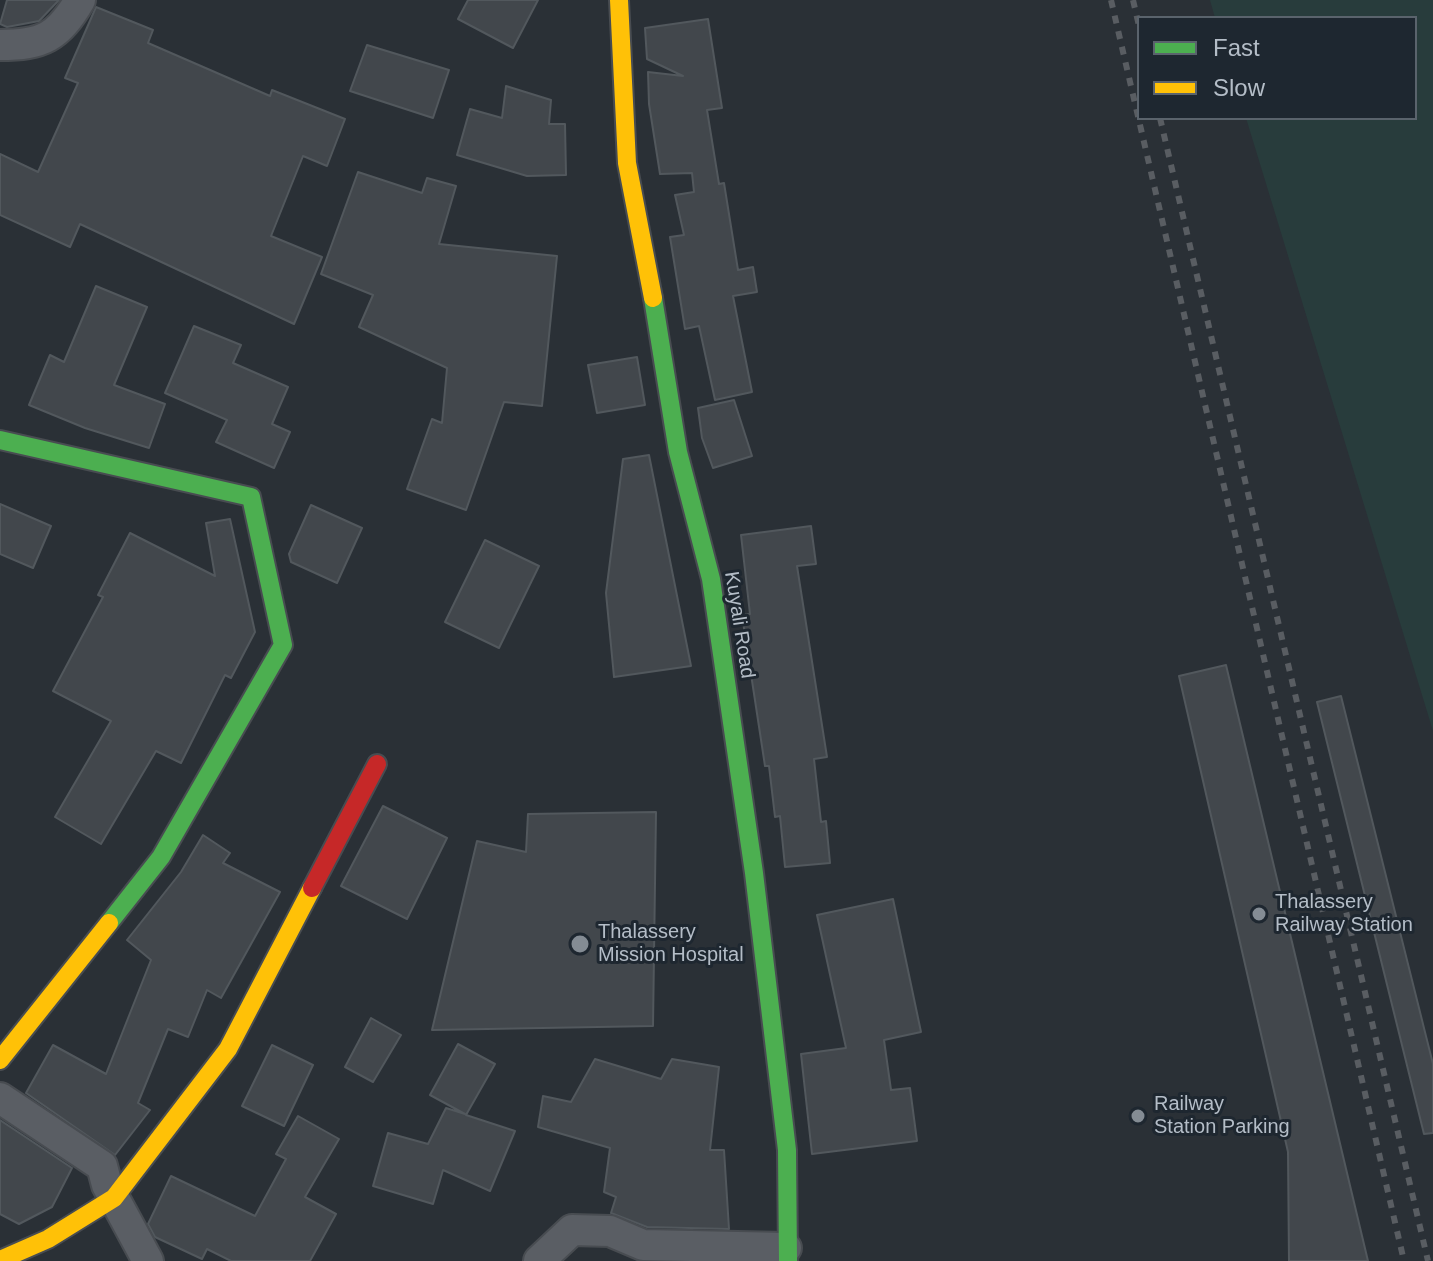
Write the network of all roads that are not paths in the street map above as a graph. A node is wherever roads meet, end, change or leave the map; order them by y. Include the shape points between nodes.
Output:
1 (80, 0) edge
2 (619, 0) edge
3 (0, 45) edge
4 (0, 440) edge
5 (377, 764) dead end
6 (0, 1060) edge
7 (0, 1098) edge
8 (114, 1198) junction
9 (787, 1255) edge
10 (0, 1260) edge
11 (148, 1261) edge
12 (539, 1261) edge

1 - 3 street via 59,31 39,42
2 - 9 street, Kuyali Road via 627,163 678,452 711,579 754,873 787,1150
4 - 6 street via 251,497 283,645 161,857
5 - 8 street via 228,1049
7 - 8 street via 102,1166
8 - 10 street via 48,1239
8 - 11 street
9 - 12 street via 643,1245 610,1231 572,1230

